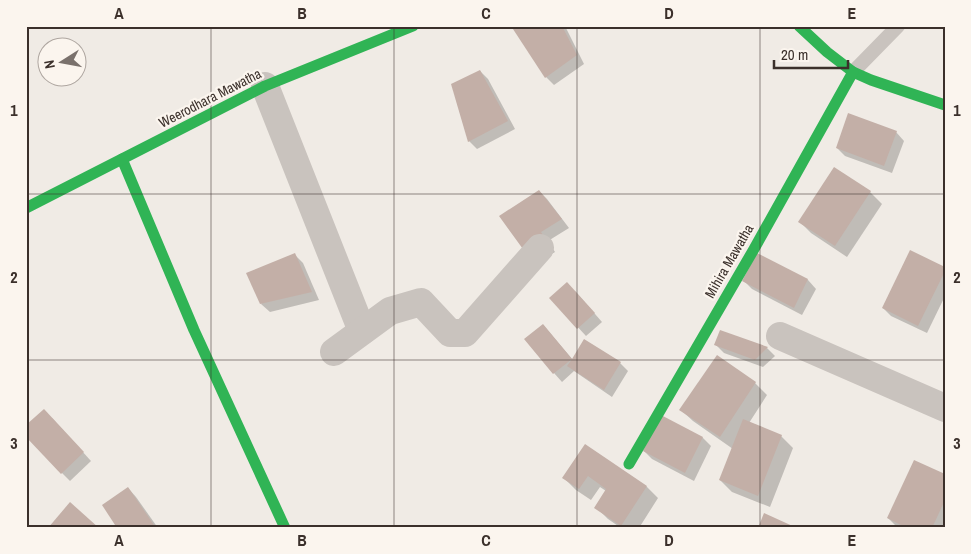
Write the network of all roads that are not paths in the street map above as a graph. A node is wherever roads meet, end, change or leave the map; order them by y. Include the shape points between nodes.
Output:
1 (413, 26) edge
2 (799, 26) edge
3 (898, 26) edge
4 (853, 72) junction
5 (265, 86) junction
6 (945, 105) edge
7 (122, 159) junction
8 (26, 208) edge
9 (540, 248) dead end
10 (362, 331) junction
11 (780, 336) dead end
12 (334, 352) dead end
13 (945, 408) edge
14 (629, 464) dead end
15 (285, 528) edge

1 - 5 street, Weerodhara Mawatha
2 - 4 street
3 - 4 lane
4 - 6 street
4 - 14 street, Mihira Mawatha
5 - 7 street, Weerodhara Mawatha
5 - 10 street
7 - 8 street, Weerodhara Mawatha
7 - 15 street via 194,330
9 - 10 street via 465,333 450,333 421,302 390,310
10 - 12 street
11 - 13 street

